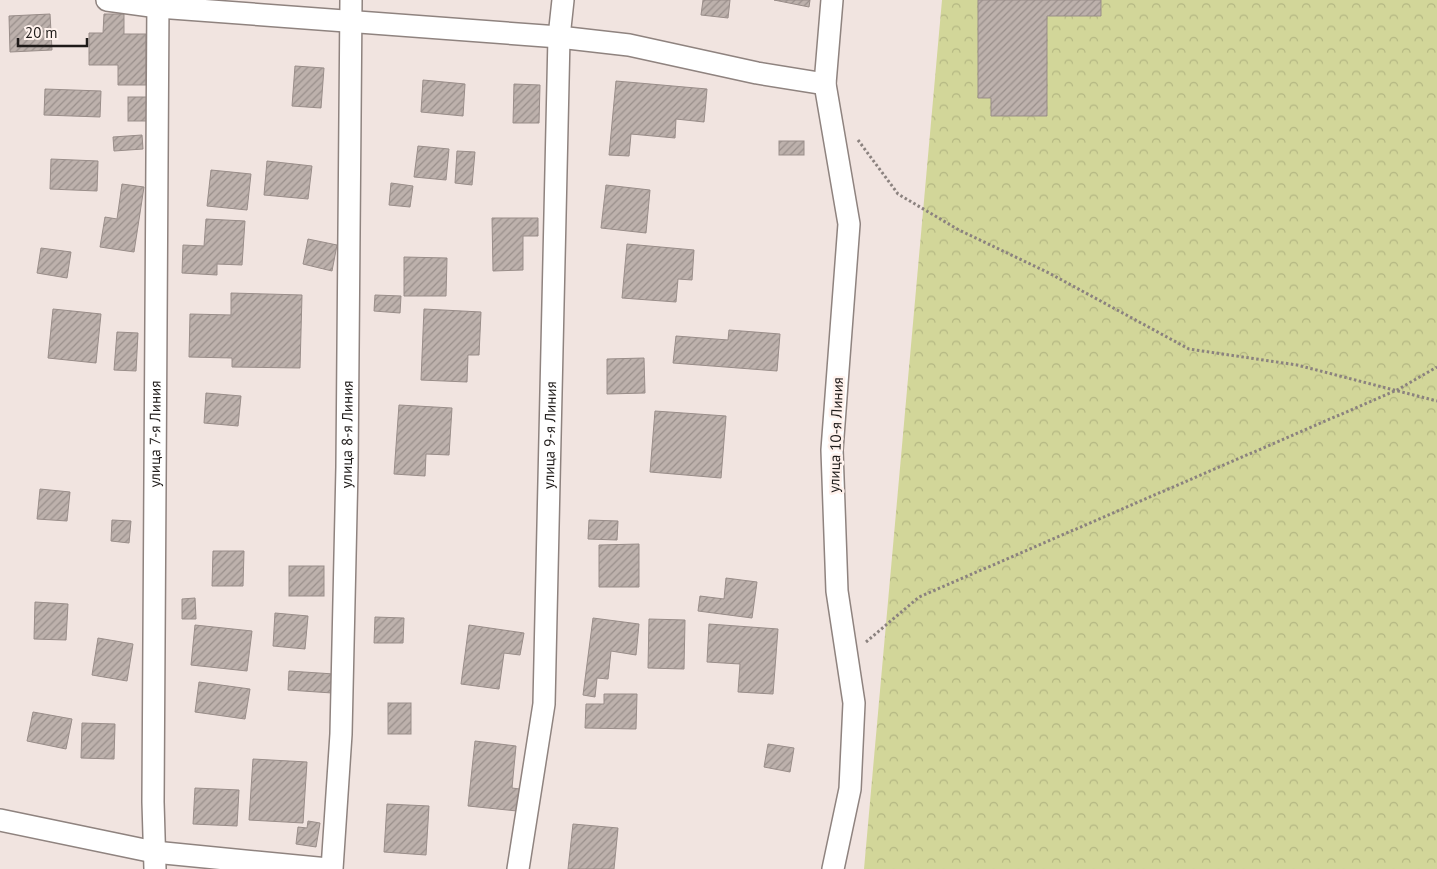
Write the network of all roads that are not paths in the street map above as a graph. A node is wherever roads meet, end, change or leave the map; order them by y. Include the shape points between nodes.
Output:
1 (107, 0) edge
2 (351, 0) edge
3 (562, 0) edge
4 (832, 0) edge
5 (158, 4) edge
6 (350, 22) junction
7 (559, 37) junction
8 (825, 84) junction
9 (0, 820) edge
10 (154, 861) edge
11 (328, 869) edge
12 (332, 869) edge
13 (518, 869) edge
14 (833, 869) edge

1 - 5 street
2 - 6 street, улица 8-я Линия
3 - 7 street, улица 9-я Линия
4 - 8 street, улица 10-я Линия
5 - 6 street
5 - 10 street, улица 7-я Линия
6 - 7 street
6 - 12 street, улица 8-я Линия via 342,734
7 - 8 street via 629,45
7 - 13 street, улица 9-я Линия via 544,704
8 - 14 street, улица 10-я Линия via 849,224 832,450 837,591 854,703 850,789
9 - 10 street
10 - 11 street

